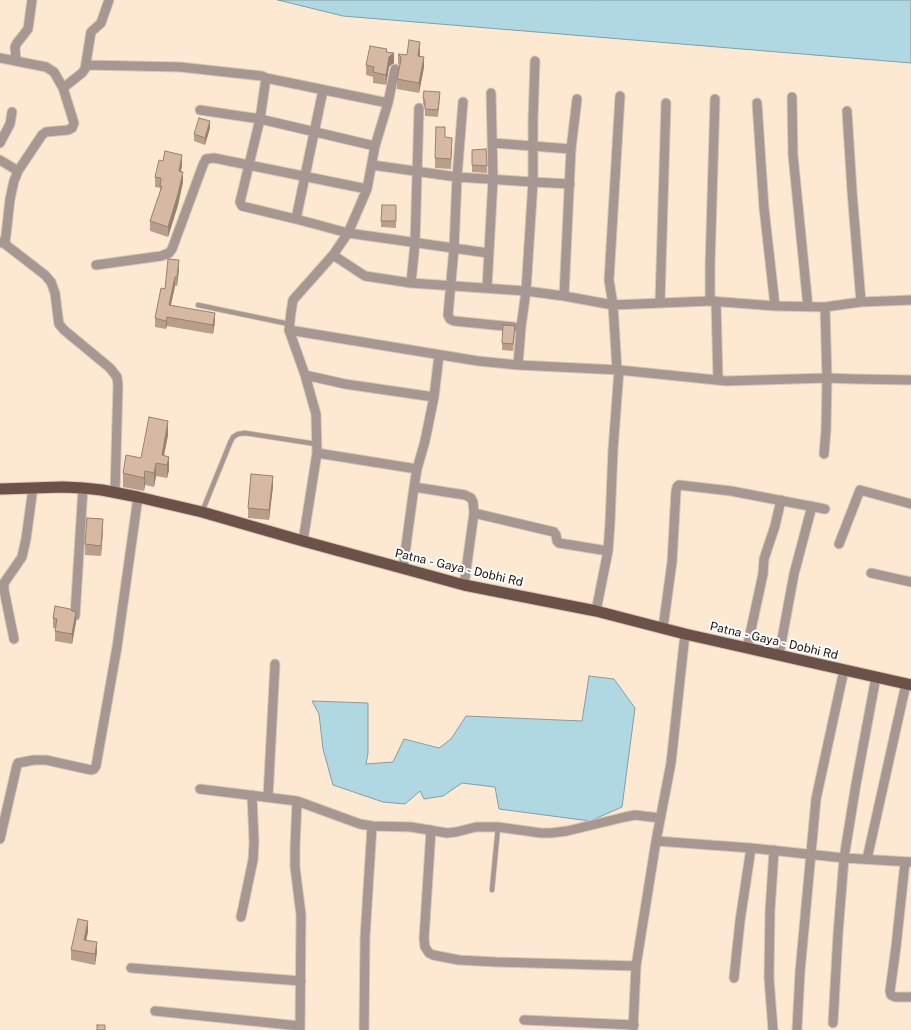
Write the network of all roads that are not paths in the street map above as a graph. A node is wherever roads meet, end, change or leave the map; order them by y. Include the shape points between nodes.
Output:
1 (32, 0) edge
2 (109, 0) edge
3 (0, 58) edge
4 (535, 60) dead end
5 (16, 61) junction
6 (86, 65) junction
7 (395, 70) dead end
8 (266, 78) junction
9 (62, 88) junction
10 (323, 90) junction
11 (491, 93) dead end
12 (620, 96) dead end
13 (792, 96) dead end
14 (577, 98) dead end
15 (715, 99) dead end
16 (464, 102) dead end
17 (388, 103) junction
18 (666, 103) dead end
19 (757, 104) dead end
20 (419, 108) dead end
21 (200, 110) dead end
22 (847, 111) dead end
23 (12, 112) dead end
24 (260, 120) junction
25 (314, 132) junction
26 (0, 142) edge
27 (493, 143) junction
28 (375, 146) junction
29 (533, 146) junction
30 (572, 149) junction
31 (0, 160) edge
32 (249, 165) junction
33 (372, 165) junction
34 (18, 171) junction
35 (417, 172) junction
36 (305, 176) junction
37 (457, 177) junction
38 (493, 179) junction
39 (532, 182) junction
40 (570, 184) junction
41 (366, 189) junction
42 (296, 219) junction
43 (348, 233) junction
44 (3, 243) edge
45 (415, 243) junction
46 (454, 248) junction
47 (488, 254) junction
48 (333, 255) junction
49 (96, 265) dead end
50 (411, 283) junction
51 (451, 285) junction
52 (487, 288) junction
53 (526, 291) junction
54 (564, 296) junction
55 (911, 300) edge
56 (713, 301) junction
57 (660, 302) junction
58 (861, 302) junction
59 (198, 305) dead end
60 (613, 305) junction
61 (775, 306) junction
62 (808, 307) junction
63 (825, 307) junction
64 (289, 327) junction
65 (521, 327) junction
66 (439, 355) junction
67 (518, 365) junction
68 (618, 370) junction
69 (305, 375) junction
70 (827, 378) junction
71 (718, 380) junction
72 (911, 380) edge
73 (434, 397) junction
74 (316, 444) junction
75 (317, 453) junction
76 (824, 454) dead end
77 (417, 469) junction
78 (414, 487) junction
79 (33, 488) junction
80 (83, 488) junction
81 (0, 489) edge
82 (115, 492) junction
83 (138, 497) junction
84 (781, 500) junction
85 (911, 504) edge
86 (812, 506) junction
87 (825, 508) dead end
88 (202, 512) junction
89 (474, 513) junction
90 (303, 541) junction
91 (840, 544) dead end
92 (608, 551) junction
93 (403, 568) junction
94 (871, 573) dead end
95 (911, 582) edge
96 (464, 585) junction
97 (596, 611) junction
98 (76, 616) edge
99 (663, 628) junction
100 (685, 634) junction
101 (14, 639) dead end
102 (747, 648) junction
103 (778, 655) junction
104 (275, 664) dead end
105 (844, 670) junction
106 (876, 677) junction
107 (908, 685) edge
108 (200, 789) dead end
109 (252, 795) junction
110 (268, 797) junction
111 (297, 801) junction
112 (660, 818) junction
113 (372, 826) junction
114 (498, 827) junction
115 (431, 830) junction
116 (0, 839) edge
117 (656, 841) junction
118 (751, 848) junction
119 (774, 850) junction
120 (811, 855) junction
121 (844, 858) junction
122 (867, 859) junction
123 (908, 862) edge
124 (492, 890) dead end
125 (241, 916) dead end
126 (636, 966) junction
127 (131, 968) dead end
128 (734, 978) dead end
129 (301, 981) junction
130 (911, 998) edge
131 (155, 1012) dead end
132 (524, 1020) dead end
133 (833, 1023) dead end
134 (634, 1027) edge
135 (300, 1028) edge
136 (798, 1029) edge
137 (364, 1030) edge
138 (773, 1030) edge

1 - 5 street via 28,28 15,47
2 - 6 street via 101,23 91,32
3 - 5 street
4 - 29 street
5 - 9 street via 46,67 54,72
6 - 8 street via 180,67
6 - 9 street via 82,73
7 - 17 street
8 - 10 street
8 - 24 street
9 - 34 street via 74,123 72,128 46,132 42,135
10 - 17 street
10 - 25 street
11 - 27 street
12 - 60 street via 609,280
13 - 62 street via 793,155
14 - 30 street
15 - 56 street via 710,266
16 - 37 street
17 - 28 street
18 - 57 street
19 - 61 street via 764,208
20 - 35 street
21 - 24 street
22 - 58 street
23 - 26 street via 10,124
24 - 25 street
24 - 32 street
25 - 28 street
25 - 36 street
27 - 29 street
27 - 38 street
28 - 33 street
29 - 30 street
29 - 39 street
30 - 40 street
31 - 34 street
32 - 36 street
32 - 42 street via 240,202 242,206
32 - 49 street via 214,158 206,159 170,253
33 - 35 street
33 - 41 street
34 - 44 street via 10,199
35 - 37 street
35 - 45 street
36 - 41 street
36 - 42 street
37 - 38 street
37 - 46 street
38 - 39 street
38 - 47 street
39 - 40 street
39 - 53 street
40 - 54 street
41 - 43 street
42 - 43 street
43 - 45 street
43 - 48 street
44 - 82 street via 46,274 55,293 59,324 117,377
45 - 46 street
45 - 50 street
46 - 47 street
46 - 51 street
47 - 52 street
48 - 50 street via 365,276
48 - 64 street via 293,300
50 - 51 street
51 - 52 street
51 - 65 street via 448,315 450,319
52 - 53 street
53 - 54 street
53 - 65 street
54 - 60 street
55 - 58 street
56 - 57 street
56 - 61 street
56 - 71 street
57 - 60 street
58 - 63 street
59 - 64 lane
60 - 68 street
61 - 62 street
62 - 63 street
63 - 70 street
64 - 66 street
64 - 69 street
65 - 67 street
66 - 67 street
66 - 73 street
67 - 68 street
68 - 71 street
68 - 92 street
69 - 73 street via 345,384
69 - 74 street via 316,414
70 - 71 street
70 - 72 street
70 - 76 street
73 - 77 street
74 - 75 street
74 - 88 lane via 238,434 230,443
75 - 77 street
75 - 90 street
77 - 78 street
78 - 89 street via 465,495 474,502
78 - 93 street
79 - 80 main road, Patna - Gaya - Dobhi Rd
79 - 81 main road, Patna - Gaya - Dobhi Rd
79 - 101 street via 22,557 4,583
80 - 82 main road, Patna - Gaya - Dobhi Rd
80 - 98 street
82 - 83 main road, Patna - Gaya - Dobhi Rd
83 - 88 main road, Patna - Gaya - Dobhi Rd
83 - 116 street via 117,647 96,766 91,770 46,760 34,760 17,765
84 - 86 street
84 - 99 street via 724,490 679,485 677,487 672,562
84 - 102 street via 764,559
85 - 91 street via 860,490
86 - 87 street
86 - 103 street via 794,574
88 - 90 main road, Patna - Gaya - Dobhi Rd
89 - 92 street via 554,532 559,543
89 - 96 street
90 - 93 main road, Patna - Gaya - Dobhi Rd
92 - 97 street
93 - 96 main road, Patna - Gaya - Dobhi Rd
94 - 95 street
96 - 97 main road, Patna - Gaya - Dobhi Rd
97 - 99 main road, Patna - Gaya - Dobhi Rd
99 - 100 main road, Patna - Gaya - Dobhi Rd
100 - 102 main road, Patna - Gaya - Dobhi Rd
100 - 112 street via 671,764
102 - 103 main road, Patna - Gaya - Dobhi Rd
103 - 105 main road, Patna - Gaya - Dobhi Rd
104 - 110 street
105 - 106 main road, Patna - Gaya - Dobhi Rd
105 - 120 street via 816,799
106 - 107 main road, Patna - Gaya - Dobhi Rd
106 - 121 street
107 - 122 street
108 - 109 street
109 - 110 street
109 - 125 street via 253,860
110 - 111 street
111 - 113 street
111 - 129 street via 295,867 301,915
112 - 114 street via 635,815 567,832 551,833
112 - 117 street
113 - 115 street
113 - 137 street via 365,938
114 - 115 street via 476,827 452,833
114 - 124 lane
115 - 126 street via 424,939 425,948 432,955 459,960 496,962
117 - 118 street
117 - 126 street
118 - 119 street
118 - 128 street
119 - 120 street
119 - 138 street via 769,978
120 - 121 street
120 - 136 street via 800,972
121 - 122 street
121 - 133 street
122 - 123 street
123 - 130 street via 890,991 894,997
126 - 134 street
127 - 129 street
129 - 135 street
131 - 135 street
132 - 134 street

